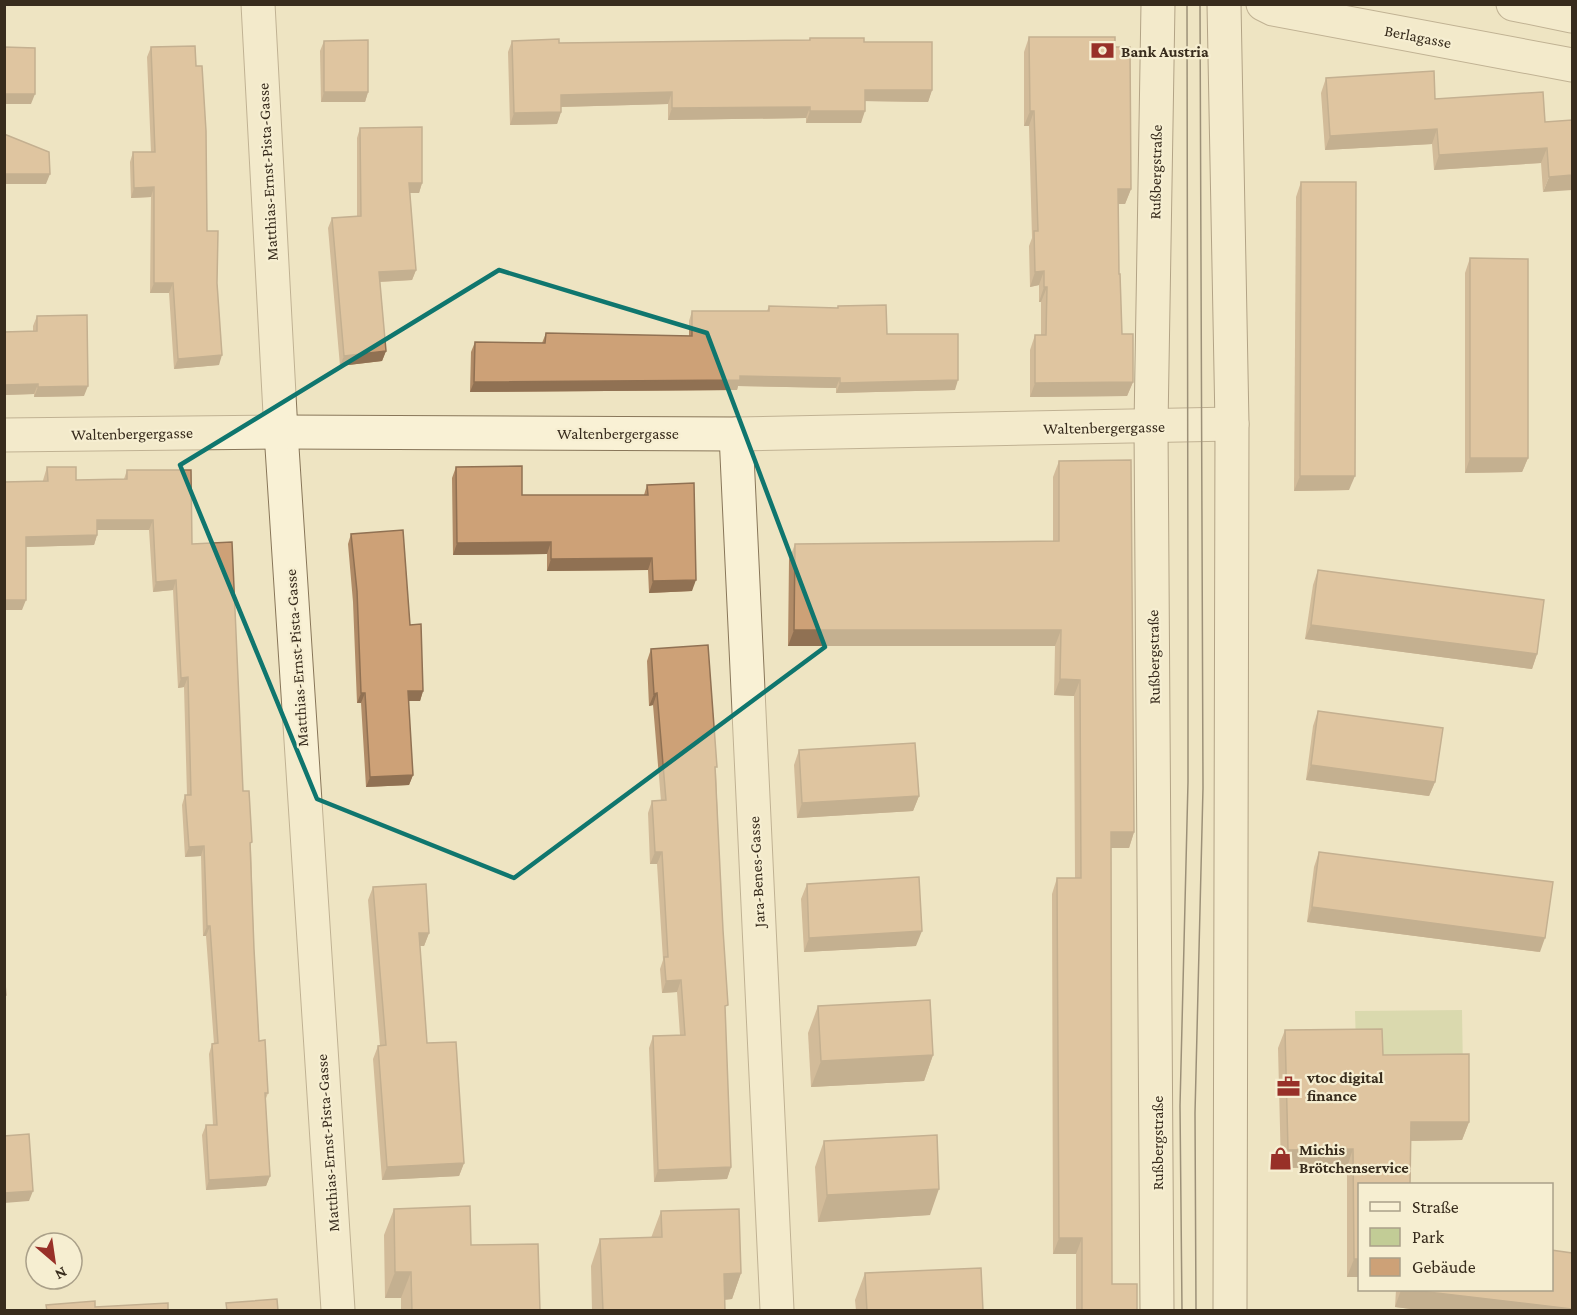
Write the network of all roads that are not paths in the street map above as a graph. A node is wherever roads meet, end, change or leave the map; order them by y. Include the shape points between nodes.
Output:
1 (258, 4) edge
2 (1158, 4) edge
3 (1224, 4) edge
4 (1263, 4) edge
5 (1513, 4) edge
6 (1572, 16) edge
7 (1572, 65) edge
8 (1232, 424) junction
9 (1151, 426) junction
10 (281, 432) junction
11 (736, 434) junction
12 (4, 435) edge
13 (338, 1311) edge
14 (777, 1311) edge
15 (1157, 1311) edge
16 (1230, 1311) edge

1 - 10 street, Matthias-Ernst-Pista-Gasse
2 - 9 street, Rußbergstraße
3 - 8 street
4 - 7 street, Berlagasse
5 - 6 street
8 - 9 street, Waltenbergergasse
8 - 16 street
9 - 11 street, Waltenbergergasse
9 - 15 street, Rußbergstraße
10 - 11 street, Waltenbergergasse
10 - 12 street, Waltenbergergasse
10 - 13 street, Matthias-Ernst-Pista-Gasse
11 - 14 street, Jara-Benes-Gasse

